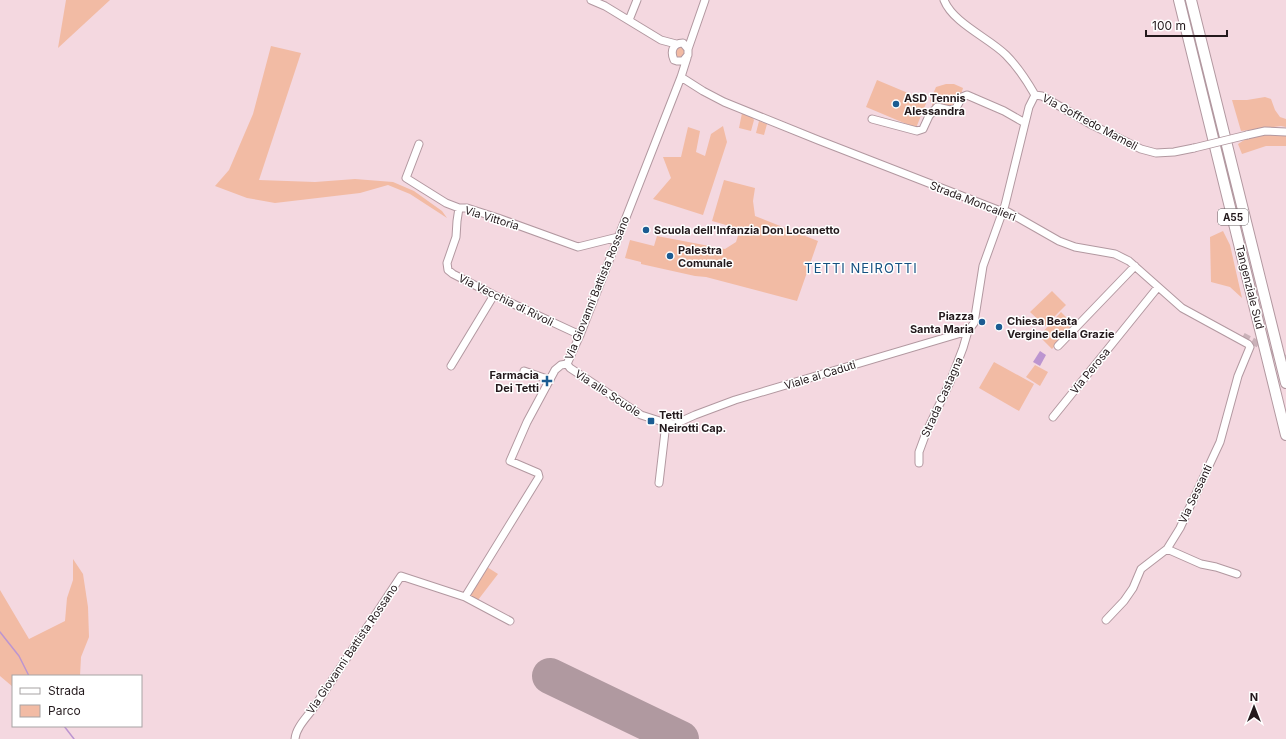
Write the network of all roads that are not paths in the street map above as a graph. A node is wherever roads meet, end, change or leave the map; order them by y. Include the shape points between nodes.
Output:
1 (592, 0) edge
2 (637, 0) edge
3 (705, 0) edge
4 (944, 0) edge
5 (1179, 0) edge
6 (1191, 0) edge
7 (629, 20) junction
8 (694, 33) junction
9 (661, 40) junction
10 (678, 44) junction
11 (688, 48) junction
12 (673, 57) junction
13 (687, 58) junction
14 (684, 68) junction
15 (681, 78) junction
16 (694, 84) junction
17 (1035, 95) junction
18 (872, 119) dead end
19 (1025, 123) junction
20 (1286, 132) edge
21 (419, 144) dead end
22 (459, 208) junction
23 (1003, 211) junction
24 (618, 237) junction
25 (1135, 266) junction
26 (1158, 287) junction
27 (494, 295) junction
28 (968, 331) junction
29 (1224, 332) junction
30 (580, 335) junction
31 (1243, 336) tunnel mouth
32 (1058, 346) dead end
33 (1250, 347) joint
34 (567, 364) junction
35 (451, 366) dead end
36 (524, 371) dead end
37 (550, 380) junction
38 (1286, 383) edge
39 (1053, 416) dead end
40 (666, 423) junction
41 (675, 424) joint
42 (1286, 435) edge
43 (919, 464) dead end
44 (659, 483) dead end
45 (1167, 549) junction
46 (1237, 574) dead end
47 (465, 597) junction
48 (1106, 620) dead end
49 (510, 621) dead end
50 (295, 739) edge

1 - 7 street
2 - 7 street
3 - 8 street
4 - 17 street via 958,18 1006,55
5 - 42 highway, Tangenziale Sud / A55
6 - 38 highway, Tangenziale Sud / A55
7 - 9 street
8 - 10 street
8 - 11 street
9 - 10 street
9 - 12 street
10 - 11 street via 685,44
10 - 12 street via 673,48
11 - 13 street
12 - 13 street via 680,61
12 - 15 street
13 - 14 street, Via Giovanni Battista Rossano
14 - 15 street, Via Giovanni Battista Rossano
14 - 16 street
15 - 16 street, Strada Moncalieri
15 - 24 street, Via Giovanni Battista Rossano
16 - 23 street, Strada Moncalieri via 724,102
17 - 19 street, Strada Castagna
17 - 20 street, Via Goffredo Mameli, bridge via 1042,96 1092,125 1142,149 1156,153 1194,148 1266,131
18 - 19 street via 917,131 923,129 937,107 950,110 956,108 962,97 967,95
19 - 23 street, Strada Castagna
21 - 22 street, Via Vittoria via 406,178 446,203
22 - 24 street, Via Vittoria via 498,218 578,247
22 - 27 street, Via Vecchia di Rivoli via 456,237 447,263 448,270
23 - 25 street, Strada Moncalieri via 1065,243 1115,254
23 - 28 street, Strada Castagna via 983,266 976,317
24 - 30 street, Via Giovanni Battista Rossano
25 - 26 street, Strada Moncalieri
25 - 32 street
26 - 29 street, Strada Moncalieri via 1182,308
26 - 39 street, Via Perosa
27 - 30 street, Via Vecchia di Rivoli
27 - 35 street
28 - 41 street, Viale ai Caduti via 734,400
28 - 43 street, Strada Castagna via 950,382 926,433 919,452
29 - 31 street
29 - 33 street, Strada Moncalieri
30 - 34 street, Via Giovanni Battista Rossano
33 - 45 street, Via Sessanti via 1238,376 1220,442 1180,528
34 - 37 street, Via Giovanni Battista Rossano via 555,370
34 - 40 street, Via alle Scuole via 641,415
36 - 37 street
37 - 47 street, Via Giovanni Battista Rossano via 527,422 510,462 538,473 539,477
40 - 41 street, Via alle Scuole
40 - 44 street
45 - 46 street via 1201,564
45 - 48 street, Via Sessanti via 1141,569 1133,588
47 - 49 street
47 - 50 street, Via Giovanni Battista Rossano via 402,576 299,727

